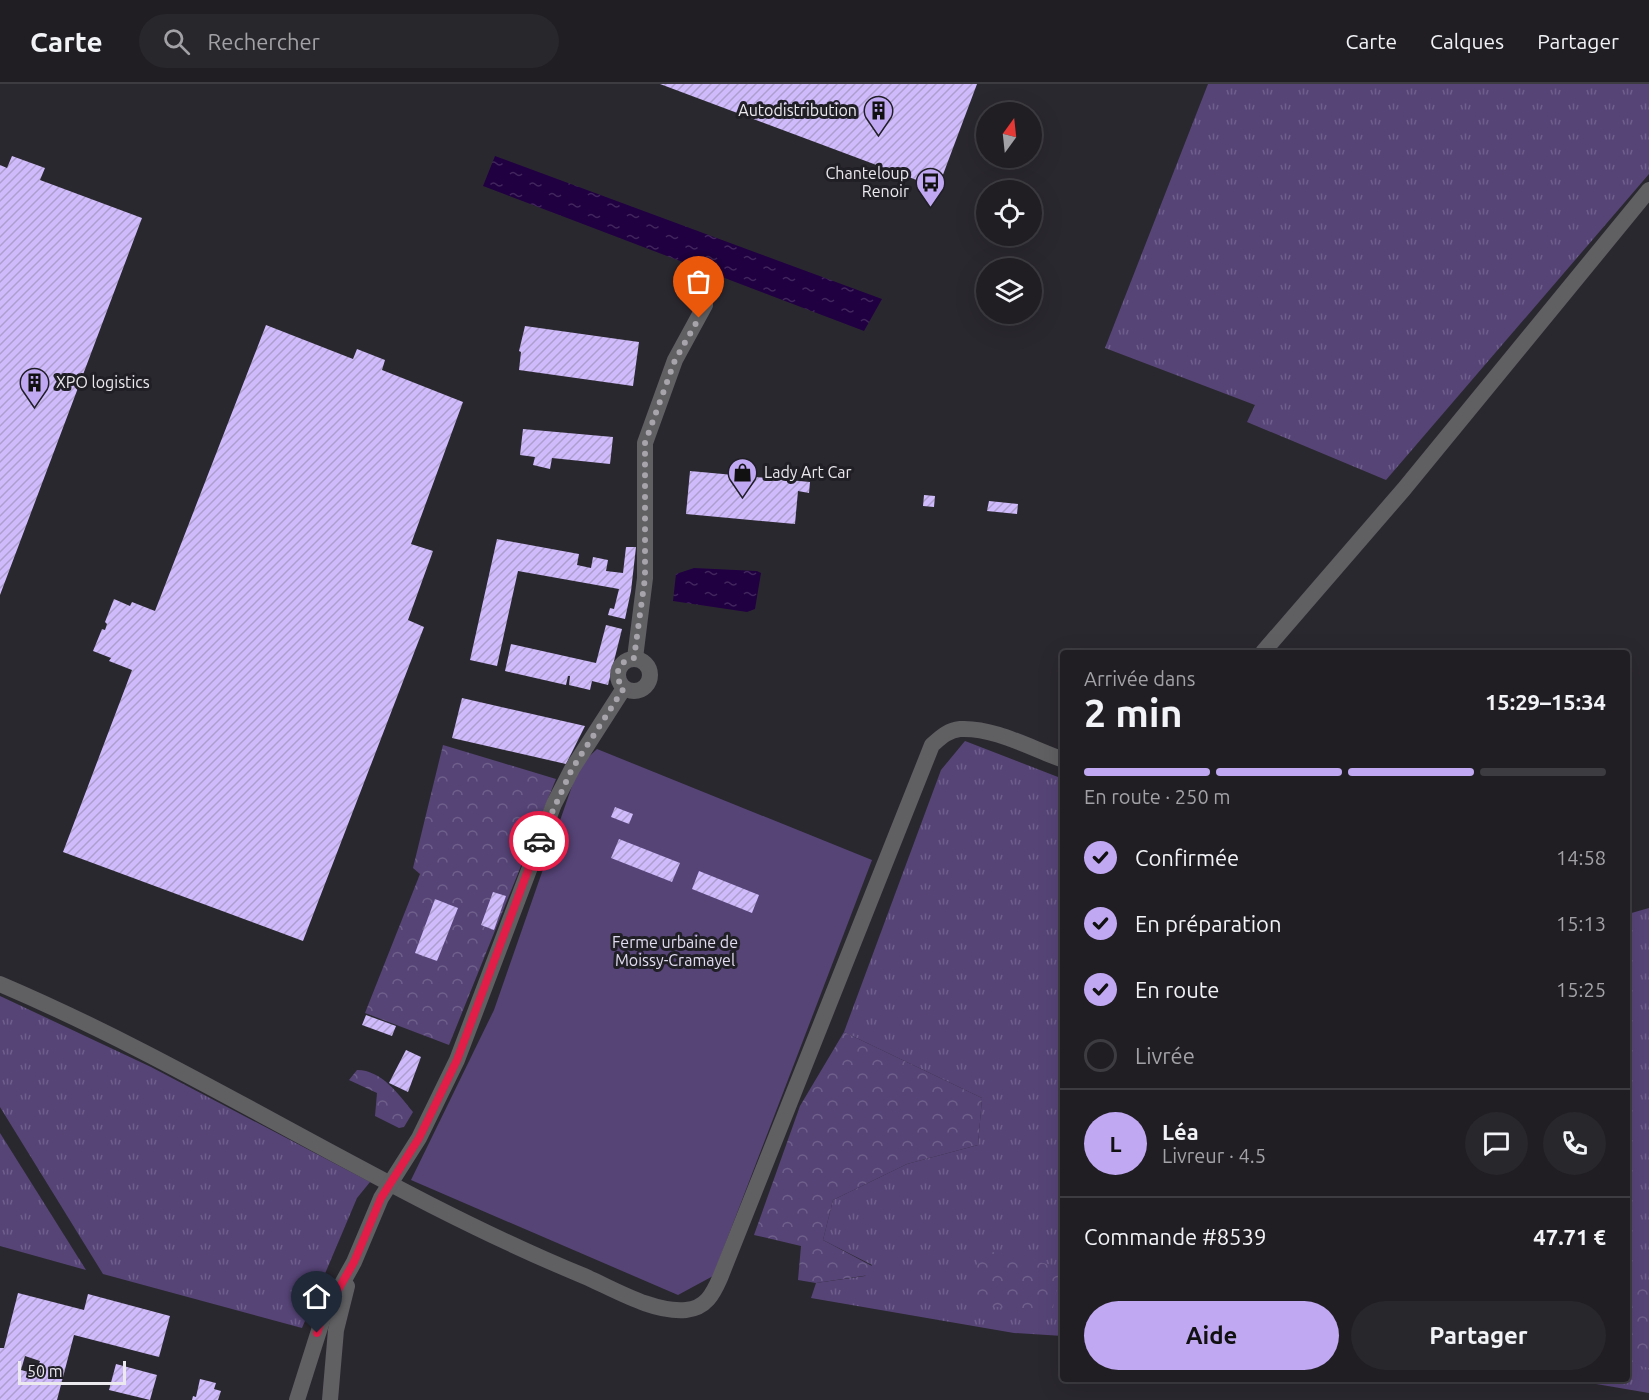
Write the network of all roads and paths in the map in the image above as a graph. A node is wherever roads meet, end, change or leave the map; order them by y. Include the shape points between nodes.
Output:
1 (1649, 190) edge
2 (705, 305) dead end
3 (1265, 650) edge
4 (634, 658) junction
5 (624, 688) junction
6 (1060, 759) edge
7 (0, 984) edge
8 (392, 1184) junction
9 (354, 1262) junction
10 (297, 1400) edge
11 (330, 1400) edge

1 - 3 street via 1404,489
2 - 4 street via 675,360 645,443 645,578
4 - 5 street via 625,660 617,671
4 - 5 street via 648,667 648,682 637,691
5 - 8 street via 554,804 457,1060
6 - 8 street via 976,730 958,729 944,734 932,745 720,1278 712,1296 702,1306 687,1310 651,1304 492,1237
7 - 8 street via 139,1050
8 - 9 street via 381,1198
9 - 10 street via 322,1318
9 - 11 street via 336,1330

